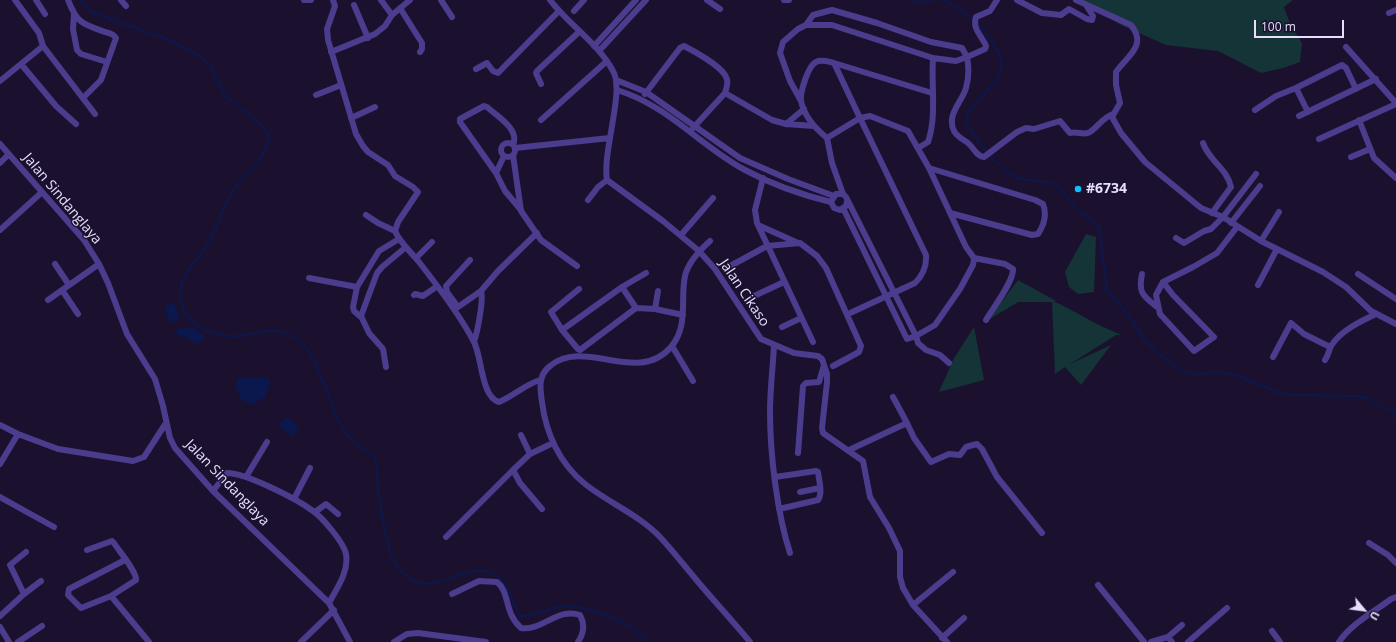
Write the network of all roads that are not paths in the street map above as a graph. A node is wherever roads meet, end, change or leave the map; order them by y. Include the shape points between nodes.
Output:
1 (15, 0) edge
2 (36, 0) edge
3 (68, 0) edge
4 (121, 0) edge
5 (304, 0) edge
6 (311, 0) edge
7 (333, 0) edge
8 (381, 0) edge
9 (410, 0) edge
10 (441, 0) edge
11 (550, 0) edge
12 (584, 0) edge
13 (636, 0) edge
14 (646, 0) edge
15 (709, 0) edge
16 (784, 0) edge
17 (789, 0) edge
18 (997, 0) edge
19 (1017, 0) edge
20 (1076, 0) edge
21 (1085, 4) junction
22 (354, 5) dead end
23 (126, 6) dead end
24 (400, 8) junction
25 (720, 9) dead end
26 (1396, 10) edge
27 (559, 11) junction
28 (574, 11) dead end
29 (1389, 13) dead end
30 (45, 14) dead end
31 (74, 14) junction
32 (392, 15) junction
33 (452, 17) dead end
34 (806, 25) junction
35 (609, 29) junction
36 (579, 32) junction
37 (614, 34) junction
38 (368, 38) junction
39 (43, 46) junction
40 (594, 46) junction
41 (1346, 47) dead end
42 (599, 51) junction
43 (331, 52) junction
44 (420, 52) dead end
45 (967, 57) junction
46 (933, 58) junction
47 (607, 61) junction
48 (107, 62) junction
49 (834, 63) junction
50 (21, 64) junction
51 (476, 69) dead end
52 (1376, 79) junction
53 (616, 80) junction
54 (0, 81) edge
55 (541, 84) dead end
56 (341, 85) junction
57 (1296, 88) junction
58 (1356, 88) junction
59 (617, 90) junction
60 (646, 92) junction
61 (725, 93) junction
62 (932, 93) junction
63 (316, 95) dead end
64 (83, 98) junction
65 (642, 99) junction
66 (801, 101) junction
67 (1396, 104) edge
68 (375, 107) dead end
69 (804, 109) junction
70 (1255, 110) dead end
71 (1308, 112) junction
72 (96, 114) dead end
73 (1113, 114) junction
74 (1299, 116) dead end
75 (351, 118) junction
76 (860, 118) junction
77 (541, 120) dead end
78 (1359, 120) junction
79 (76, 124) dead end
80 (786, 124) junction
81 (696, 125) junction
82 (814, 126) junction
83 (691, 131) junction
84 (610, 138) junction
85 (827, 138) junction
86 (1318, 139) dead end
87 (1203, 143) dead end
88 (0, 144) edge
89 (514, 146) junction
90 (918, 148) junction
91 (1370, 149) junction
92 (9, 154) junction
93 (513, 155) junction
94 (504, 156) junction
95 (1350, 157) dead end
96 (0, 163) edge
97 (929, 168) junction
98 (496, 173) junction
99 (1256, 174) dead end
100 (763, 178) junction
101 (1396, 178) edge
102 (607, 180) junction
103 (1260, 186) dead end
104 (41, 193) junction
105 (843, 194) junction
106 (713, 198) dead end
107 (832, 199) junction
108 (588, 200) dead end
109 (847, 201) junction
110 (843, 208) junction
111 (521, 211) junction
112 (1279, 212) dead end
113 (950, 213) junction
114 (1212, 213) junction
115 (366, 215) dead end
116 (1223, 217) junction
117 (1231, 223) junction
118 (758, 225) junction
119 (1237, 227) junction
120 (0, 230) edge
121 (394, 231) junction
122 (537, 233) junction
123 (681, 235) junction
124 (1176, 238) dead end
125 (399, 239) junction
126 (1261, 241) junction
127 (432, 242) dead end
128 (710, 242) dead end
129 (800, 244) junction
130 (767, 246) junction
131 (406, 247) junction
132 (1277, 249) junction
133 (699, 251) junction
134 (416, 258) junction
135 (974, 258) junction
136 (470, 260) dead end
137 (55, 264) dead end
138 (99, 264) junction
139 (732, 265) dead end
140 (577, 266) dead end
141 (646, 273) dead end
142 (1142, 274) dead end
143 (1358, 274) dead end
144 (309, 278) dead end
145 (784, 282) junction
146 (1163, 282) junction
147 (1258, 285) dead end
148 (69, 286) junction
149 (357, 286) junction
150 (436, 287) junction
151 (622, 287) junction
152 (579, 289) dead end
153 (62, 290) junction
154 (481, 291) junction
155 (658, 291) dead end
156 (894, 294) junction
157 (414, 295) dead end
158 (1156, 295) junction
159 (754, 296) dead end
160 (887, 297) junction
161 (1146, 297) junction
162 (1396, 299) edge
163 (48, 300) dead end
164 (1157, 307) junction
165 (636, 308) junction
166 (655, 309) junction
167 (78, 314) dead end
168 (848, 314) junction
169 (1376, 314) junction
170 (683, 315) junction
171 (362, 318) junction
172 (801, 318) junction
173 (986, 320) dead end
174 (1396, 324) edge
175 (782, 327) dead end
176 (562, 330) junction
177 (916, 336) junction
178 (474, 342) junction
179 (813, 342) dead end
180 (774, 345) junction
181 (672, 346) junction
182 (1330, 347) junction
183 (1273, 357) dead end
184 (1325, 360) dead end
185 (824, 363) junction
186 (949, 363) dead end
187 (833, 366) dead end
188 (386, 367) dead end
189 (540, 380) junction
190 (693, 381) dead end
191 (893, 397) dead end
192 (907, 423) junction
193 (166, 424) junction
194 (0, 425) edge
195 (18, 434) junction
196 (521, 435) dead end
197 (267, 442) dead end
198 (553, 443) junction
199 (849, 450) junction
200 (798, 453) dead end
201 (530, 454) junction
202 (0, 464) edge
203 (310, 468) dead end
204 (513, 470) junction
205 (775, 477) junction
206 (246, 478) junction
207 (820, 488) junction
208 (213, 491) junction
209 (800, 492) dead end
210 (0, 497) edge
211 (294, 499) junction
212 (779, 509) junction
213 (542, 510) dead end
214 (315, 512) junction
215 (338, 514) dead end
216 (54, 527) dead end
217 (1042, 533) dead end
218 (446, 537) dead end
219 (1369, 543) dead end
220 (87, 550) dead end
221 (26, 552) dead end
222 (790, 553) dead end
223 (125, 560) junction
224 (1396, 563) edge
225 (953, 572) dead end
226 (41, 581) dead end
227 (1098, 585) dead end
228 (24, 594) junction
229 (452, 594) dead end
230 (111, 596) junction
231 (1396, 597) edge
232 (329, 603) junction
233 (913, 605) junction
234 (1227, 608) dead end
235 (334, 610) junction
236 (0, 616) edge
237 (964, 618) dead end
238 (1182, 625) dead end
239 (42, 626) dead end
240 (0, 627) edge
241 (1272, 631) dead end
242 (944, 640) edge
243 (1170, 640) edge
244 (9, 642) edge
245 (18, 642) edge
246 (149, 642) edge
247 (301, 642) edge
248 (350, 642) edge
249 (394, 642) edge
250 (486, 642) edge
251 (578, 642) edge
252 (750, 642) edge
253 (1144, 642) edge
254 (1151, 642) edge
255 (1188, 642) edge
256 (1280, 642) edge
257 (1339, 642) edge

1 - 39 street via 39,33
2 - 30 street
3 - 31 street
4 - 23 street
5 - 6 street
7 - 43 street via 335,6 327,29
8 - 32 street
9 - 24 street
10 - 33 street
11 - 27 street
12 - 28 street
13 - 35 street
14 - 37 street
15 - 25 street
16 - 17 street
18 - 45 street via 990,11 975,20 977,33 986,46 985,49
19 - 21 street via 1042,13 1061,15 1069,9 1087,20 1092,20 1093,16
20 - 21 street
21 - 73 street via 1131,25 1137,39 1134,51 1116,72 1120,102
22 - 38 street
24 - 32 street
24 - 44 street via 422,43
26 - 29 street
27 - 36 street
27 - 51 street via 498,73 487,63
31 - 48 street via 73,29 77,50 81,54
31 - 48 street via 88,26 116,37
32 - 38 street via 381,31
34 - 45 street via 814,15 832,10 931,42 962,48
34 - 46 street via 832,25
34 - 66 street via 798,28 783,42 780,53 790,81
35 - 37 street
35 - 40 street
36 - 40 street
36 - 55 street via 537,71
37 - 42 street
38 - 43 street
39 - 50 street
39 - 64 street
40 - 42 street
41 - 52 street
42 - 47 street
43 - 56 street
45 - 46 street via 956,61
45 - 73 street via 968,79 966,89 953,112 953,128 956,134 981,156 988,156 1010,137 1026,128 1034,129 1060,121 1070,133 1086,134 1104,118
46 - 62 street
47 - 53 street
47 - 77 street
48 - 64 street via 99,84
49 - 62 street
49 - 66 street via 824,60 812,66 801,92
49 - 76 street
50 - 54 street
50 - 79 street via 56,106
52 - 58 street
52 - 67 street
53 - 59 street
53 - 60 street
56 - 63 street
56 - 75 street
57 - 58 street via 1342,65
57 - 70 street via 1276,96
57 - 71 street
58 - 71 street
59 - 65 street
59 - 84 street
60 - 61 street via 684,46 725,74 728,82
60 - 65 street
60 - 81 street
61 - 80 street via 772,120
61 - 81 street
62 - 90 street via 932,120 928,142
64 - 72 street
65 - 83 street
66 - 69 street
67 - 78 street
68 - 75 street
69 - 80 street
69 - 82 street
71 - 74 street
73 - 114 street via 1114,122 1145,162 1201,208
75 - 121 street via 356,134 368,152 388,165 395,176 418,192
76 - 85 street
76 - 90 street via 870,116 905,128
76 - 156 street via 926,255 926,266 921,277
78 - 86 street
78 - 91 street
80 - 82 street
81 - 83 street
81 - 107 street via 740,158
82 - 85 street
83 - 100 street via 745,170
84 - 89 street
84 - 102 street via 606,157
85 - 105 street via 832,163
87 - 114 street via 1207,153 1225,171 1231,184
88 - 92 street, Jalan Sindanglaya
89 - 93 street
89 - 94 street via 508,143 502,145 501,151
89 - 98 street via 514,133 487,107 484,106 460,119
90 - 97 street
91 - 95 street
91 - 101 street via 1374,158
92 - 96 street
92 - 104 street, Jalan Sindanglaya
93 - 94 street
93 - 111 street
94 - 98 street
97 - 113 street
97 - 113 street via 1035,200 1045,208 1042,228 1038,234 1032,235
98 - 111 street via 505,191
99 - 116 street
100 - 107 street
100 - 118 street via 755,210
102 - 108 street
102 - 123 street, Jalan Cikaso
103 - 117 street
104 - 120 street
104 - 138 street, Jalan Sindanglaya via 84,240
105 - 107 street
105 - 109 street
106 - 123 street
107 - 110 street via 834,208
109 - 110 street
109 - 156 street via 854,210
110 - 160 street
111 - 122 street
112 - 126 street
113 - 135 street
114 - 116 street
115 - 121 street
116 - 117 street
116 - 124 street via 1211,230 1204,231 1184,243
117 - 119 street
118 - 129 street
118 - 130 street
119 - 126 street
119 - 146 street via 1217,253
121 - 125 street
122 - 140 street via 549,247
122 - 154 street via 498,270
123 - 133 street, Jalan Cikaso
125 - 131 street
125 - 149 street via 379,251
126 - 132 street
127 - 134 street
128 - 133 street
129 - 130 street
129 - 168 street via 817,256 826,268
130 - 139 street
130 - 145 street
131 - 134 street
131 - 171 street via 377,273
132 - 147 street
132 - 169 street via 1346,287
133 - 170 street via 685,276
133 - 180 street, Jalan Cikaso via 761,339
134 - 150 street
135 - 173 street via 1005,264 1013,269 1014,274
135 - 177 street via 973,265 944,314 935,325
136 - 154 street via 447,283 447,292 458,307
137 - 148 street
138 - 148 street
138 - 193 street, Jalan Sindanglaya via 127,334 155,379
141 - 151 street
142 - 161 street via 1140,285
143 - 162 street
144 - 149 street
145 - 159 street
145 - 172 street
146 - 158 street
146 - 164 street via 1173,296 1214,337 1194,352 1169,326
148 - 153 street
149 - 171 street via 353,307
150 - 157 street via 423,296
150 - 178 street
151 - 165 street
151 - 176 street
152 - 176 street via 551,312
153 - 163 street
153 - 167 street
154 - 178 street via 479,327
155 - 166 street
156 - 160 street
156 - 177 street
158 - 161 street
158 - 164 street
160 - 168 street
160 - 177 street via 907,339
161 - 164 street
165 - 166 street
165 - 176 street via 580,350
166 - 170 street
168 - 187 street via 860,339 861,349
169 - 174 street
169 - 182 street via 1346,331
170 - 181 street via 681,327
171 - 188 street via 370,333 383,348
172 - 175 street
172 - 179 street
177 - 186 street via 918,343 926,350 940,355
178 - 189 street via 487,389 495,400 500,402 527,384
180 - 185 street, Jalan Cikaso via 800,354 818,356
180 - 205 street via 770,413
181 - 189 street via 656,358 643,362 632,363 583,356 566,357 549,366
181 - 190 street
182 - 183 street via 1304,334 1291,323
182 - 184 street
185 - 199 street via 827,382 822,431 824,435
185 - 200 street via 819,382 806,383 803,386
189 - 198 street via 543,413
191 - 192 street
192 - 199 street
192 - 217 street via 931,462 949,454 960,455 966,447 979,445 997,478
193 - 195 street via 144,457 133,461 58,449
193 - 208 street, Jalan Sindanglaya via 175,448
194 - 195 street
195 - 202 street
196 - 201 street
197 - 206 street
198 - 201 street
198 - 252 street via 564,463 585,484 635,516 659,536
199 - 233 street via 865,465 870,497 896,541 901,557 899,565 902,583
201 - 204 street
203 - 211 street
204 - 213 street via 520,484
204 - 218 street
205 - 207 street via 816,471
205 - 212 street
206 - 208 street via 226,473
206 - 211 street
207 - 209 street
207 - 212 street via 818,500
208 - 232 street, Jalan Sindanglaya
210 - 216 street
211 - 214 street
212 - 222 street
214 - 215 street via 326,504
214 - 232 street via 343,546 346,556 344,575
219 - 224 street
220 - 223 street via 112,541
221 - 228 street via 9,563
223 - 230 street via 136,580
223 - 230 street via 69,589 68,592 81,608
225 - 233 street
226 - 228 street
227 - 253 street
228 - 236 street
229 - 251 street via 479,581 497,582 504,590 510,613 521,628 530,628 569,612 580,615 584,627
230 - 246 street
231 - 257 street via 1359,623
232 - 235 street, Jalan Sindanglaya
233 - 242 street
234 - 255 street
235 - 247 street
235 - 248 street, Jalan Sindanglaya
237 - 242 street
238 - 243 street
239 - 245 street
240 - 244 street
241 - 256 street
243 - 254 street
249 - 250 street via 407,634 418,633

